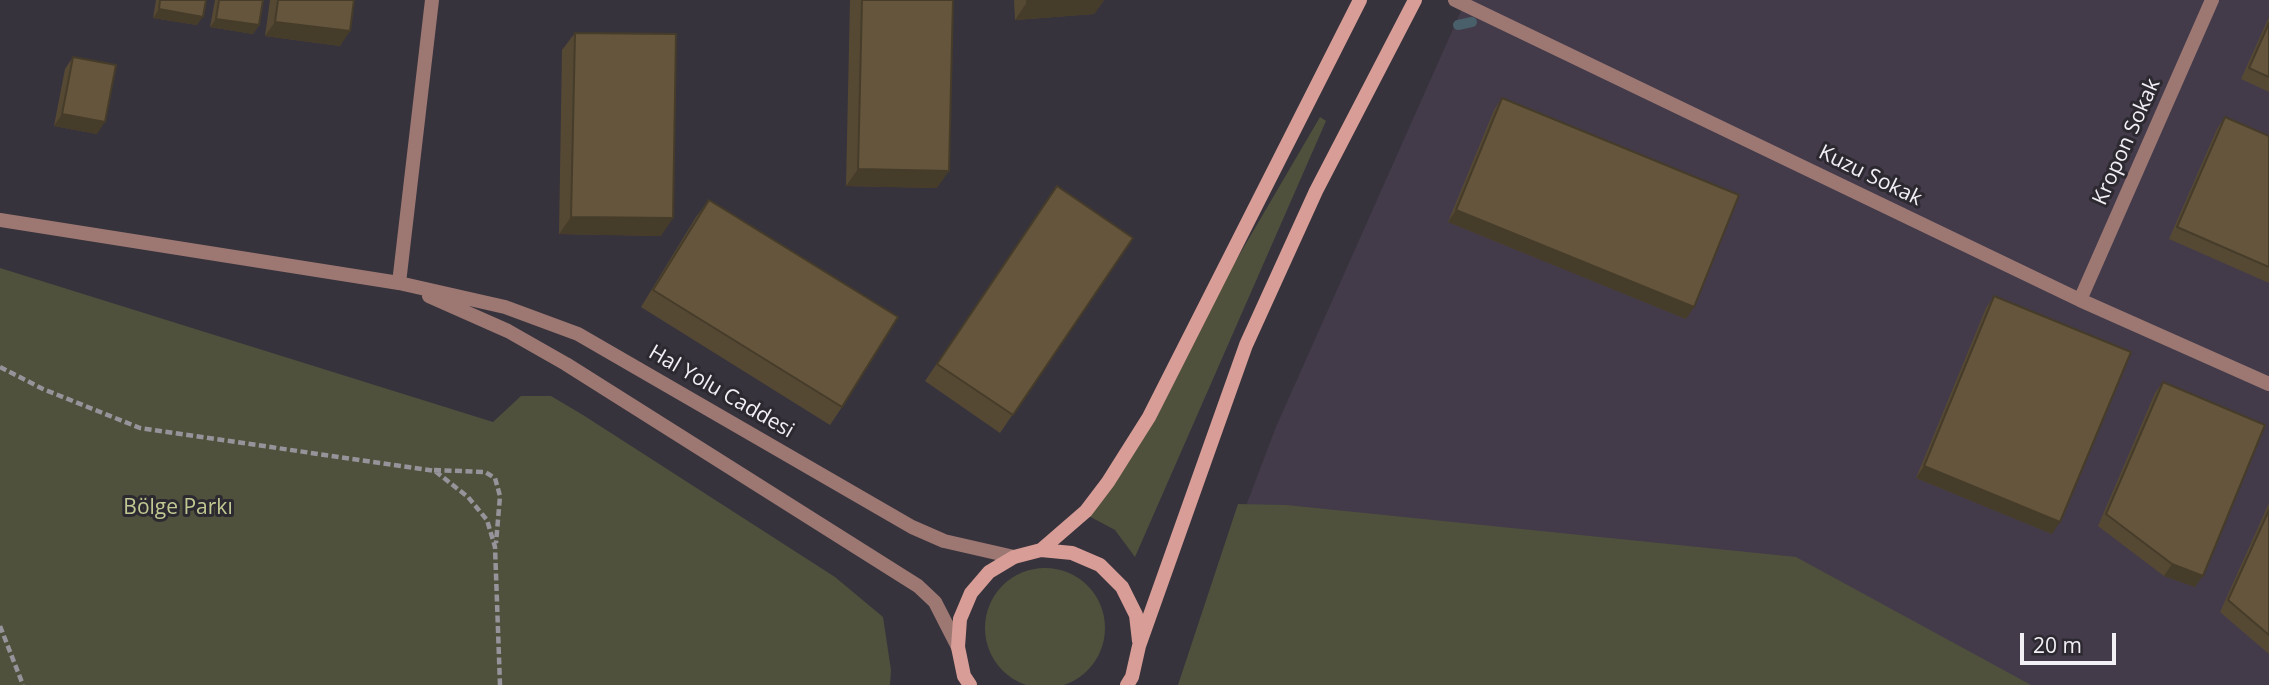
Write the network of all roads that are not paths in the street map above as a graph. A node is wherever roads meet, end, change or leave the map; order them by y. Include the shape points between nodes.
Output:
1 (432, 0) edge
2 (1360, 0) edge
3 (1415, 0) edge
4 (1455, 0) edge
5 (2212, 0) edge
6 (0, 220) edge
7 (399, 283) junction
8 (2080, 300) junction
9 (2269, 384) edge
10 (1041, 550) junction
11 (1014, 556) junction
12 (1139, 646) junction
13 (958, 647) junction
14 (965, 682) edge
15 (1127, 685) edge

1 - 7 street
2 - 10 main road via 1149,417 1086,511
3 - 12 main road via 1316,191 1246,345
4 - 8 street, Kuzu Sokak
5 - 8 street, Kropon Sokak
6 - 7 street
7 - 11 street, Hal Yolu Caddesi via 505,307 578,334 912,527 944,541
7 - 13 street via 508,331 566,364 918,586 935,603
8 - 9 street, Kuzu Sokak
10 - 11 main road
10 - 12 main road via 1072,553 1100,565 1122,587 1136,615
11 - 13 main road via 989,572 971,593 960,619
12 - 15 main road
13 - 14 main road

